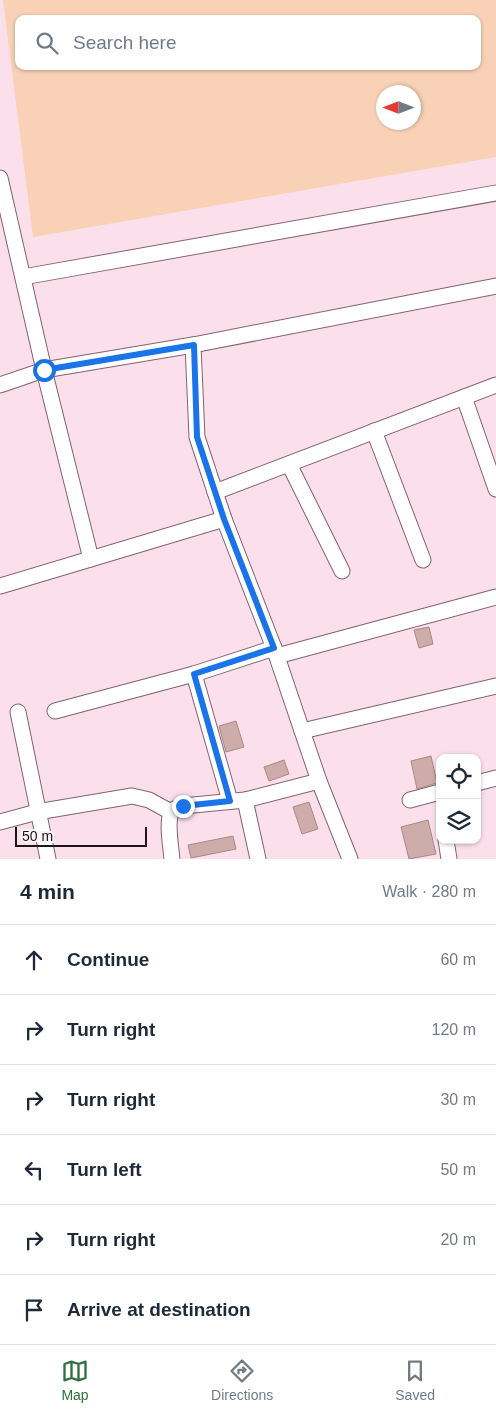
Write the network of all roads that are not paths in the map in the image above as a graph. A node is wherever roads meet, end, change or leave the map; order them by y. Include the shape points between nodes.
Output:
1 (0, 178) edge
2 (496, 193) edge
3 (23, 277) junction
4 (496, 286) edge
5 (194, 345) junction
6 (44, 370) junction
7 (496, 384) edge
8 (0, 385) edge
9 (464, 397) junction
10 (374, 431) junction
11 (290, 464) junction
12 (496, 488) edge
13 (215, 492) junction
14 (224, 519) junction
15 (91, 559) junction
16 (423, 560) dead end
17 (342, 571) dead end
18 (0, 586) edge
19 (496, 597) edge
20 (276, 652) junction
21 (194, 674) junction
22 (496, 686) edge
23 (54, 711) dead end
24 (18, 712) dead end
25 (302, 731) junction
26 (496, 778) edge
27 (319, 781) junction
28 (481, 782) edge
29 (436, 796) edge
30 (410, 800) dead end
31 (238, 801) junction
32 (37, 812) junction
33 (171, 812) junction
34 (0, 822) edge
35 (447, 844) edge
36 (48, 859) edge
37 (172, 859) edge
38 (258, 859) edge
39 (350, 859) edge
40 (449, 859) edge

1 - 3 street
2 - 3 street
3 - 6 street
4 - 5 street
5 - 6 street
5 - 13 street via 197,437
6 - 8 street
6 - 15 street
7 - 9 street
9 - 10 street
9 - 12 street
10 - 11 street
10 - 16 street
11 - 13 street
11 - 17 street
13 - 14 street
14 - 15 street
14 - 20 street
15 - 18 street
19 - 20 street
20 - 21 street
20 - 25 street
21 - 23 street
21 - 31 street
22 - 25 street
24 - 32 street
25 - 27 street
26 - 28 street
27 - 31 street
27 - 39 street
29 - 30 street
31 - 33 street via 183,806
31 - 38 street
32 - 33 street via 132,796 149,800
32 - 34 street
32 - 36 street
33 - 37 street
35 - 40 street

